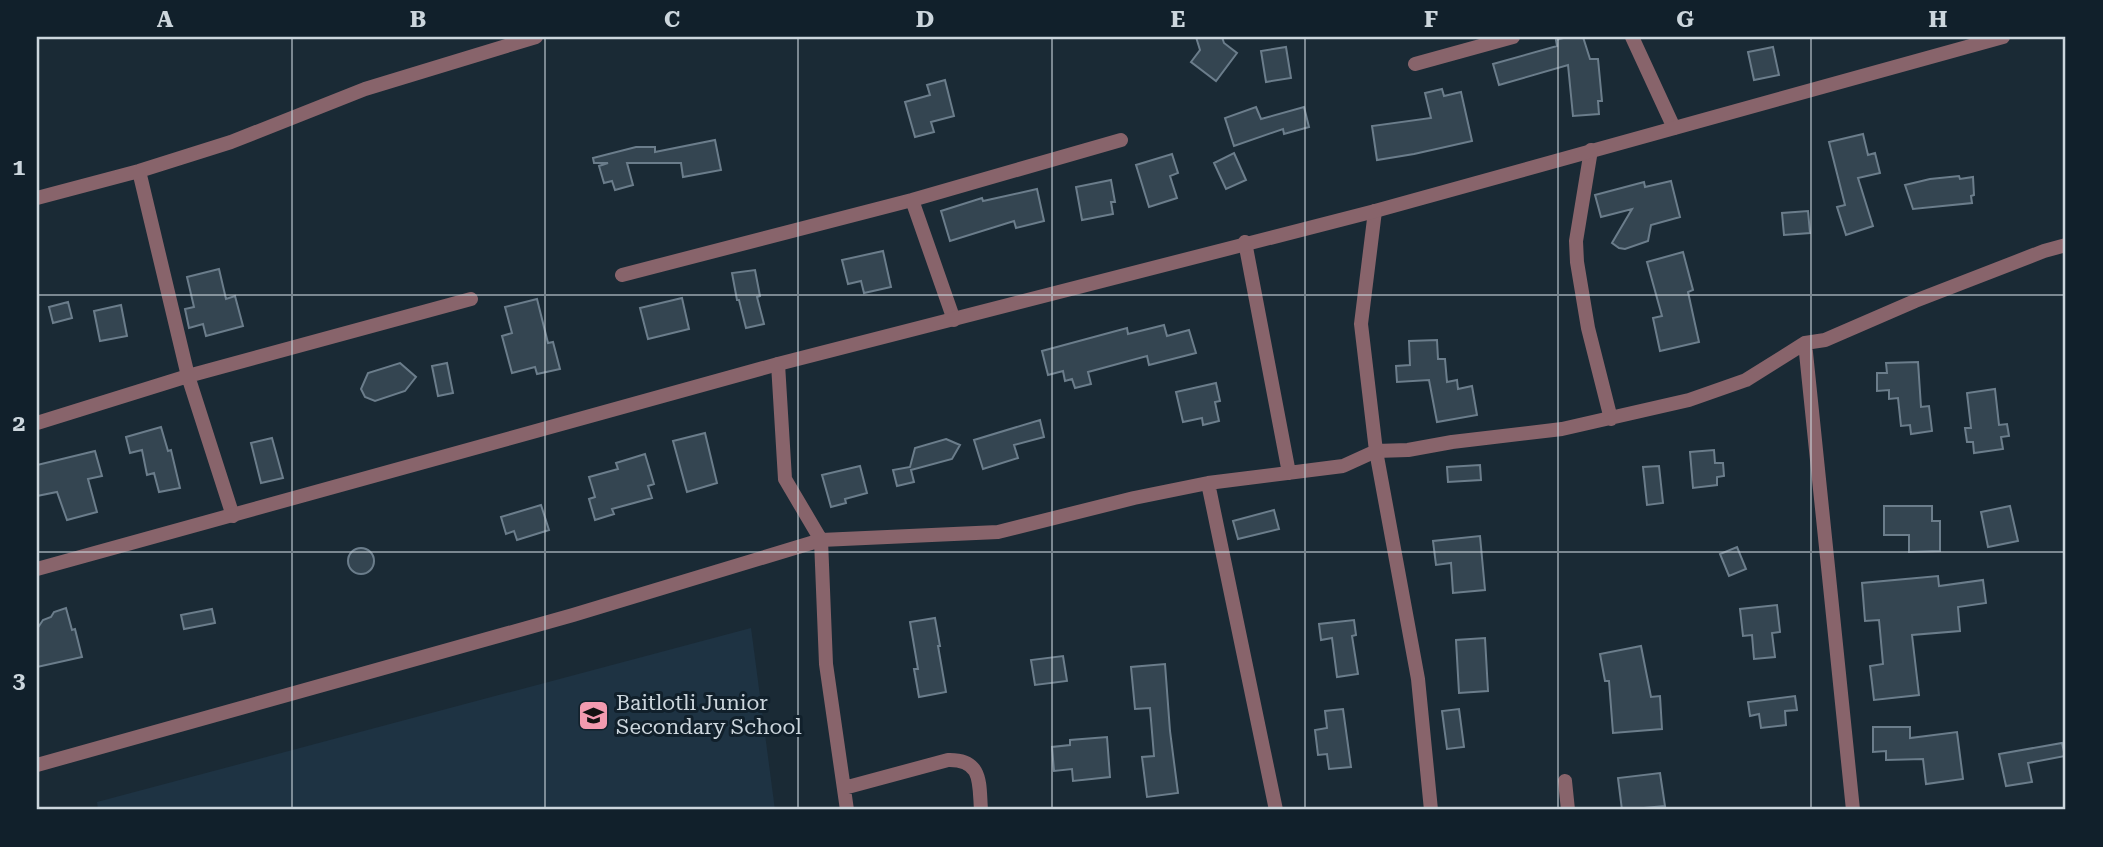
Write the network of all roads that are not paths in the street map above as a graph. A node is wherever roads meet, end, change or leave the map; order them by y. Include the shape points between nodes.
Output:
1 (536, 37) edge
2 (1514, 37) edge
3 (1632, 37) edge
4 (2003, 37) edge
5 (1415, 64) dead end
6 (1674, 128) junction
7 (1121, 140) dead end
8 (1591, 150) junction
9 (139, 171) junction
10 (37, 198) edge
11 (912, 200) junction
12 (1375, 211) junction
13 (1245, 242) junction
14 (2066, 245) edge
15 (622, 275) dead end
16 (471, 299) dead end
17 (954, 320) junction
18 (1805, 343) junction
19 (778, 364) junction
20 (188, 376) junction
21 (1611, 419) junction
22 (37, 423) edge
23 (1376, 451) junction
24 (1289, 473) junction
25 (1208, 483) junction
26 (233, 516) junction
27 (821, 540) junction
28 (37, 569) edge
29 (37, 765) edge
30 (1565, 781) dead end
31 (844, 788) junction
32 (847, 810) edge
33 (981, 810) edge
34 (1276, 810) edge
35 (1430, 810) edge
36 (1568, 810) edge
37 (1853, 810) edge

1 - 9 street via 365,89 231,142
2 - 5 street
3 - 6 street
4 - 6 street
6 - 8 street
7 - 11 street
8 - 12 street
8 - 21 street via 1576,241 1577,262
9 - 10 street
9 - 20 street
11 - 15 street
11 - 17 street
12 - 13 street
12 - 23 street via 1361,324
13 - 17 street
13 - 24 street
14 - 18 street via 1825,340
16 - 20 street
17 - 19 street
18 - 21 street via 1746,380
18 - 37 street
19 - 26 street
19 - 27 street via 785,479
20 - 22 street
20 - 26 street
21 - 23 street
23 - 24 street via 1343,466
23 - 35 street via 1418,679
24 - 25 street
25 - 27 street via 998,532
25 - 34 street
26 - 28 street
27 - 29 street via 573,615
27 - 31 street via 826,664
30 - 36 street
31 - 32 street
31 - 33 street via 962,759 974,767 979,779

